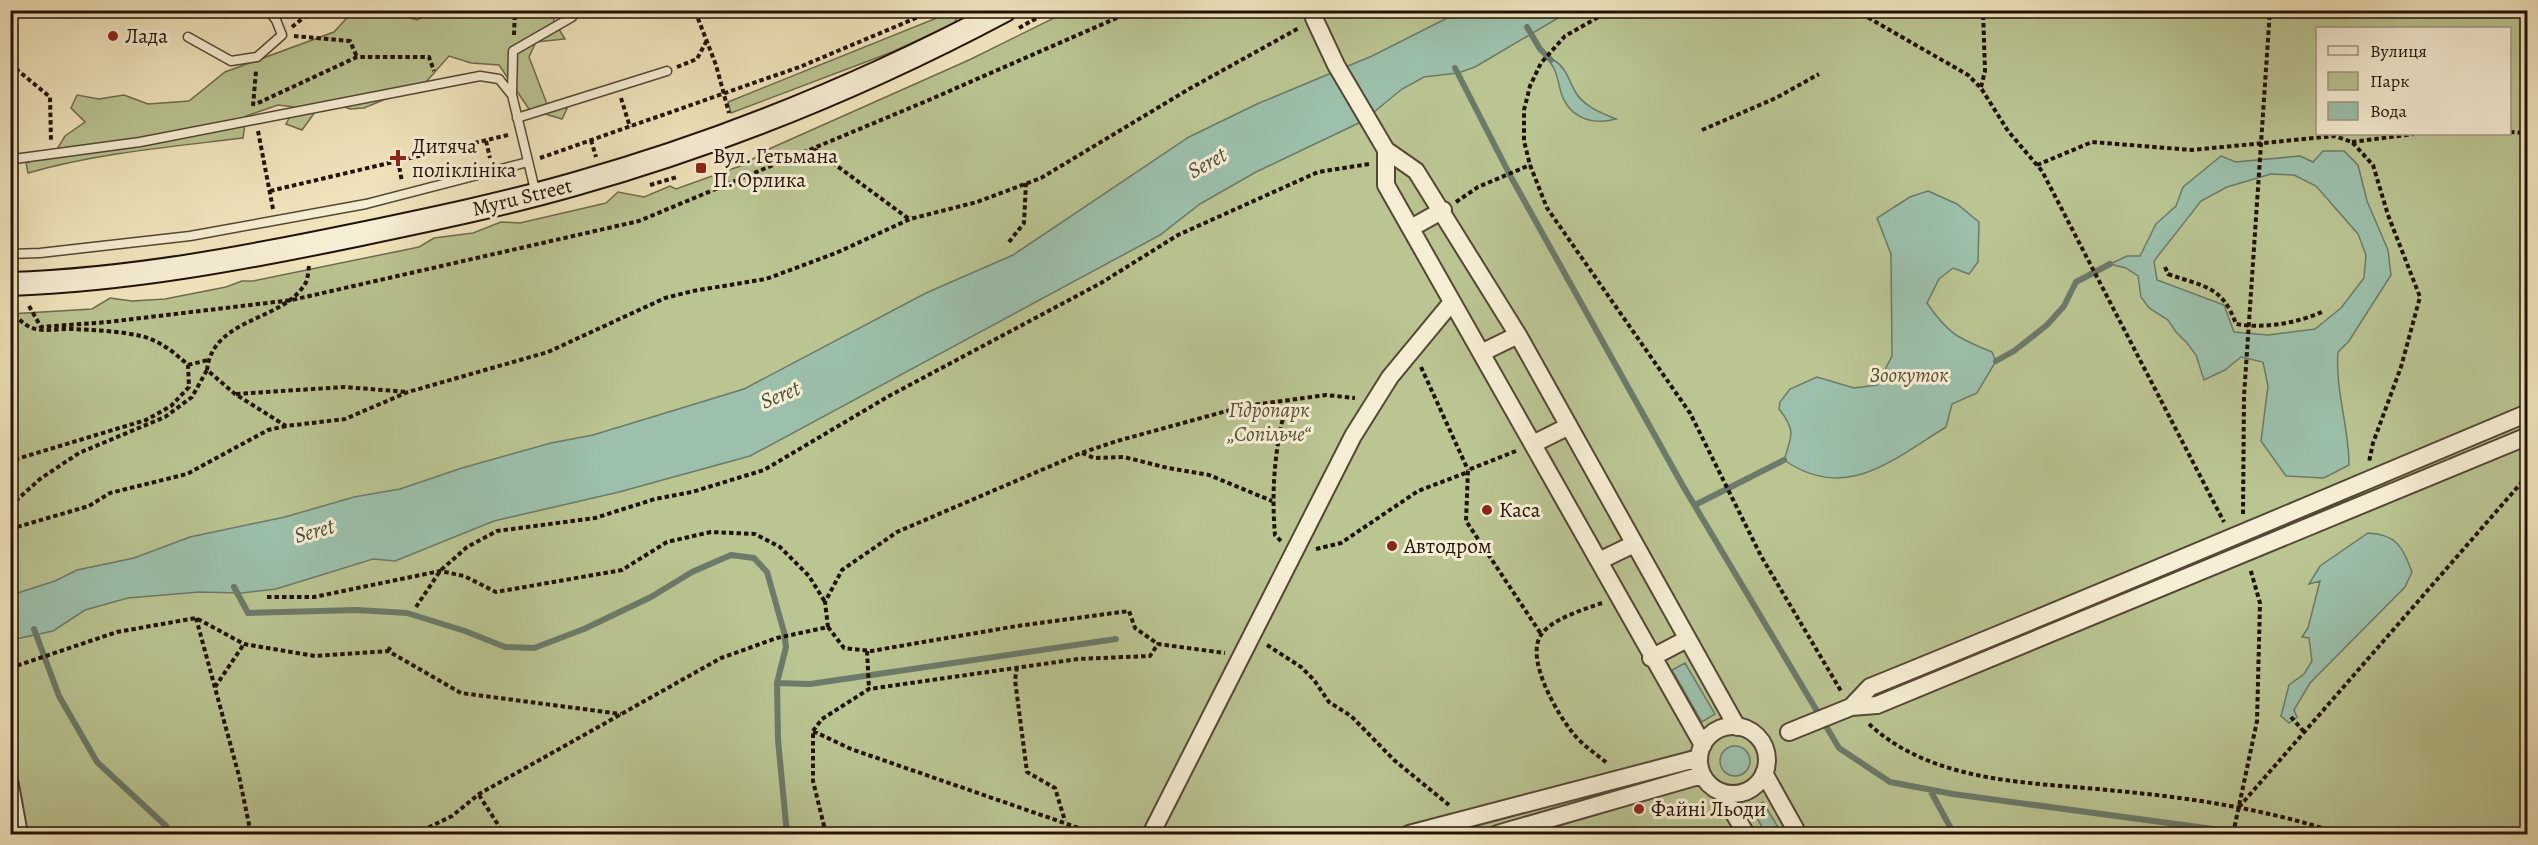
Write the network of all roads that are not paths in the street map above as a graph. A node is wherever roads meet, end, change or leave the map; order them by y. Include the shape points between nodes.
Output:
1 (268, 10) edge
2 (1005, 10) edge
3 (981, 16) edge
4 (572, 17) dead end
5 (1314, 18) road end
6 (188, 37) dead end
7 (667, 71) road end
8 (512, 95) junction
9 (517, 118) junction
10 (1386, 150) junction
11 (528, 162) junction
12 (10, 173) edge
13 (536, 195) junction
14 (1443, 210) junction
15 (1411, 228) junction
16 (10, 254) edge
17 (10, 285) edge
18 (1452, 302) junction
19 (1518, 335) junction
20 (1481, 353) junction
21 (2528, 413) edge
22 (1569, 426) junction
23 (2528, 436) edge
24 (1533, 444) junction
25 (2382, 474) junction
26 (2396, 490) junction
27 (2239, 533) junction
28 (1634, 544) junction
29 (2246, 552) junction
30 (1599, 561) junction
31 (2050, 614) junction
32 (2057, 630) junction
33 (1688, 639) junction
34 (1651, 658) junction
35 (1851, 707) junction
36 (1737, 727) junction
37 (1763, 745) junction
38 (1701, 751) junction
39 (1764, 773) junction
40 (1702, 776) junction
41 (10, 785) edge
42 (1722, 793) junction
43 (1497, 812) junction
44 (1500, 833) edge
45 (19, 834) edge
46 (1151, 834) edge
47 (1408, 834) edge
48 (1746, 834) edge
49 (1798, 834) edge

1 - 6 lane via 282,35 257,57 231,61
2 - 3 main road, Myru Street
3 - 13 main road, Myru Street via 877,75 758,123
4 - 8 lane via 513,51
5 - 10 street via 1336,65
7 - 9 lane
8 - 9 lane
8 - 12 lane via 500,79 480,76 140,142 14,159
9 - 11 lane
10 - 14 street via 1416,171
10 - 15 street via 1386,185
11 - 13 lane
11 - 16 lane via 366,204 201,234
13 - 17 main road, Myru Street via 239,260 105,279
14 - 15 street
14 - 19 street
15 - 18 street
18 - 20 street
18 - 46 street via 1414,348 1353,436
19 - 20 street
19 - 22 street
20 - 24 street
21 - 25 street
22 - 24 street
22 - 28 street
23 - 26 street
24 - 30 street
25 - 26 street
25 - 27 street
26 - 29 street
27 - 29 street
27 - 31 street
28 - 30 street
28 - 33 street
29 - 32 street
30 - 34 street
31 - 32 street
31 - 35 street via 1870,687
32 - 35 street via 1877,705
33 - 34 street
33 - 36 street
34 - 38 street
35 - 37 street
36 - 37 street via 1749,730
36 - 38 street via 1712,733
37 - 39 street via 1767,759
38 - 40 street
38 - 43 street via 1624,778
39 - 42 street via 1747,792
39 - 49 street
40 - 42 street
40 - 44 street
41 - 45 street
42 - 48 street
43 - 44 street
43 - 47 street

